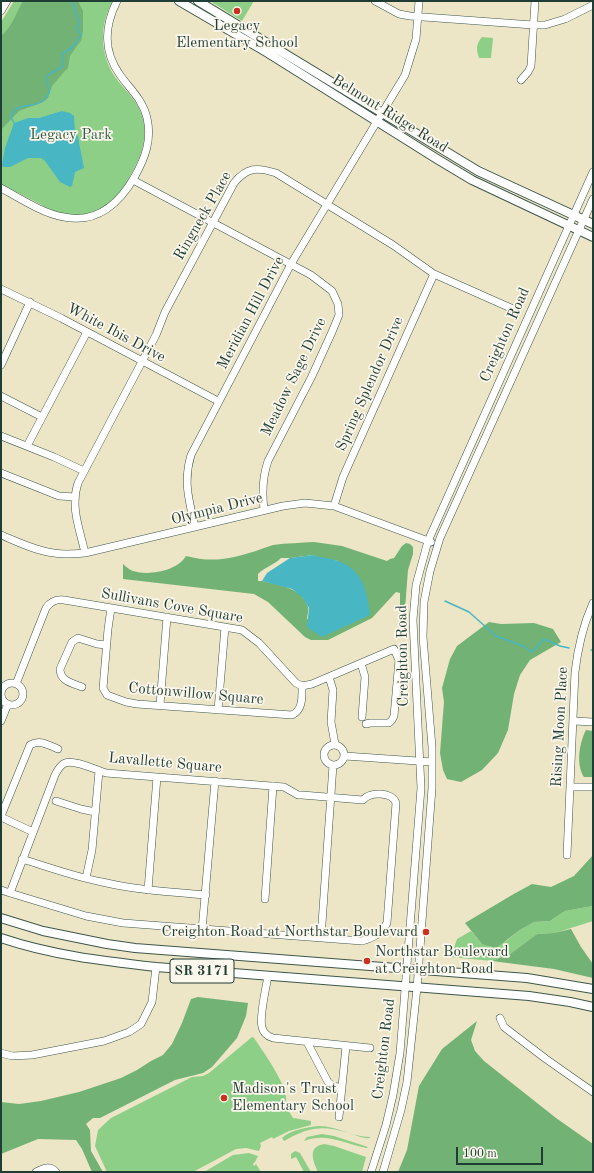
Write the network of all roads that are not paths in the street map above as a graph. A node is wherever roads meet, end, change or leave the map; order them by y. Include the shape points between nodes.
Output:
1 (7, 1) edge
2 (117, 1) edge
3 (179, 1) edge
4 (198, 1) edge
5 (375, 1) edge
6 (420, 1) edge
7 (535, 1) edge
8 (593, 5) edge
9 (1, 11) edge
10 (418, 16) junction
11 (534, 25) junction
12 (521, 80) dead end
13 (384, 113) junction
14 (378, 123) junction
15 (593, 172) edge
16 (133, 180) junction
17 (1, 188) edge
18 (593, 199) edge
19 (327, 204) junction
20 (573, 216) junction
21 (584, 220) junction
22 (212, 222) junction
23 (593, 224) edge
24 (568, 226) junction
25 (579, 231) junction
26 (593, 237) edge
27 (291, 264) junction
28 (434, 274) junction
29 (1, 289) edge
30 (30, 302) junction
31 (513, 310) dead end
32 (87, 332) junction
33 (142, 361) junction
34 (1, 365) edge
35 (1, 396) edge
36 (218, 402) junction
37 (42, 417) junction
38 (2, 438) edge
39 (26, 446) junction
40 (84, 471) junction
41 (1, 473) edge
42 (74, 497) junction
43 (334, 506) junction
44 (264, 510) junction
45 (196, 527) junction
46 (1, 535) edge
47 (428, 541) junction
48 (438, 545) junction
49 (85, 553) junction
50 (593, 602) edge
51 (111, 608) junction
52 (167, 617) junction
53 (225, 627) junction
54 (106, 645) junction
55 (361, 663) junction
56 (329, 677) junction
57 (16, 684) junction
58 (302, 686) junction
59 (82, 687) dead end
60 (2, 690) edge
61 (8, 704) junction
62 (160, 705) junction
63 (218, 710) junction
64 (362, 717) dead end
65 (1, 721) edge
66 (574, 721) junction
67 (593, 722) edge
68 (366, 724) dead end
69 (335, 744) junction
70 (58, 749) dead end
71 (344, 756) junction
72 (420, 761) junction
73 (432, 762) junction
74 (333, 765) junction
75 (98, 771) junction
76 (157, 777) junction
77 (215, 781) junction
78 (273, 786) junction
79 (570, 787) junction
80 (593, 788) edge
81 (331, 797) junction
82 (56, 801) dead end
83 (95, 812) junction
84 (1, 816) edge
85 (33, 832) junction
86 (567, 855) dead end
87 (22, 859) junction
88 (86, 878) junction
89 (1, 890) edge
90 (148, 890) junction
91 (10, 893) junction
92 (206, 895) junction
93 (265, 899) dead end
94 (1, 918) edge
95 (202, 930) junction
96 (1, 938) edge
97 (321, 938) junction
98 (156, 967) junction
99 (407, 969) junction
100 (419, 969) junction
101 (268, 976) junction
102 (405, 987) junction
103 (417, 988) junction
104 (593, 989) edge
105 (593, 1008) edge
106 (500, 1018) dead end
107 (307, 1042) junction
108 (346, 1046) junction
109 (370, 1048) dead end
110 (1, 1053) edge
111 (342, 1088) junction
112 (593, 1092) edge
113 (339, 1117) dead end
114 (36, 1172) edge
115 (56, 1172) edge
116 (371, 1172) edge
117 (383, 1172) edge

1 - 9 street
2 - 16 street via 109,19 109,57 141,103 148,129 146,152
3 - 14 main road, Belmont Ridge Road via 268,53
4 - 13 main road, Belmont Ridge Road
5 - 10 street via 399,14
6 - 10 street, Meridian Hill Drive
7 - 11 street
8 - 11 street via 565,20
10 - 11 street
10 - 13 street, Meridian Hill Drive via 416,39 405,75
11 - 12 street via 531,66
13 - 14 street, Meridian Hill Drive
13 - 20 main road, Belmont Ridge Road via 478,171
14 - 19 street, Meridian Hill Drive
14 - 24 main road, Belmont Ridge Road via 472,180
15 - 20 street, Creighton Road
16 - 17 street via 110,208 100,213 74,218 51,214
16 - 22 street, Meadow Sage Drive
18 - 21 street, Creighton Road
19 - 22 street, Ringneck Place via 276,173 258,168 240,174
19 - 27 street, Meridian Hill Drive
19 - 28 street, Ringneck Place
20 - 21 main road, Belmont Ridge Road
20 - 24 street, Creighton Road
21 - 23 main road, Belmont Ridge Road
21 - 25 street, Creighton Road
22 - 27 street, Meadow Sage Drive
22 - 33 street, Ringneck Place
24 - 25 main road, Belmont Ridge Road
24 - 47 street, Creighton Road
25 - 26 main road, Belmont Ridge Road
25 - 48 street, Creighton Road
27 - 36 street, Meridian Hill Drive
27 - 44 street, Meadow Sage Drive via 332,291 338,304 339,315 312,376 268,461 262,486
28 - 31 street, Ringneck Place
28 - 43 street, Spring Splendor Drive via 343,477
29 - 30 street, White Ibis Drive
30 - 32 street, White Ibis Drive
30 - 34 street
32 - 33 street, White Ibis Drive
32 - 37 street
33 - 36 street, White Ibis Drive
33 - 40 street, Ringneck Place
35 - 37 street
36 - 45 street, Meridian Hill Drive via 196,443 188,465 186,485
37 - 39 street
38 - 39 street
39 - 40 street
40 - 42 street, Ringneck Place
41 - 42 street via 59,496
42 - 49 street, Ringneck Place
43 - 44 street, Olympia Drive via 305,503
43 - 47 street, Olympia Drive
44 - 45 street, Olympia Drive
45 - 49 street, Olympia Drive
46 - 49 street, Olympia Drive via 35,549 53,553
47 - 48 street, Olympia Drive
47 - 72 street, Creighton Road via 416,585 413,620
48 - 73 street, Creighton Road via 424,602 423,626
50 - 66 street, Rising Moon Place via 578,649
51 - 52 street, Sullivans Cove Square
51 - 54 street, Cottonwillow Square
51 - 57 street, Sullivans Cove Square via 64,600 50,603
52 - 53 street, Sullivans Cove Square
52 - 62 street
53 - 58 street, Sullivans Cove Square via 242,630 248,634
53 - 63 street
54 - 59 street via 78,638 72,642 60,674 65,680
54 - 62 street, Cottonwillow Square via 103,688 106,696 126,702
55 - 56 street
55 - 64 street via 365,677
55 - 68 street via 394,649 399,660 392,720 389,723
56 - 58 street
56 - 69 street via 333,690 332,722
57 - 60 street via 6,685
57 - 61 street via 22,689 23,696 19,703
58 - 63 street, Cottonwillow Square via 301,706 292,715
60 - 61 street via 2,697
61 - 65 street
62 - 63 street, Cottonwillow Square
66 - 67 street
66 - 79 street, Rising Moon Place
69 - 71 street via 342,748
69 - 74 street via 327,747 324,754 326,762
70 - 84 street via 40,742 30,745
71 - 72 street
71 - 74 street via 341,763
72 - 73 street
72 - 99 street, Creighton Road
73 - 100 street, Creighton Road
74 - 81 street
75 - 76 street, Lavallette Square
75 - 83 street
75 - 85 street, Lavallette Square via 72,762 59,767
76 - 77 street, Lavallette Square
76 - 90 street
77 - 78 street, Lavallette Square
77 - 92 street
78 - 81 street, Lavallette Square via 284,787 298,795
78 - 93 street
79 - 80 street
79 - 86 street, Rising Moon Place
81 - 97 street
81 - 97 street, Lavallette Square via 363,800 372,794 392,796 396,803 395,818 387,923 384,929 370,939 362,941
82 - 83 street
83 - 88 street via 92,850
84 - 85 street
85 - 87 street, Lavallette Square
87 - 88 street
87 - 91 street, Lavallette Square
88 - 90 street
89 - 91 street
90 - 92 street
91 - 95 street via 95,918 129,924
92 - 95 street
94 - 99 main road, SR 3171 via 43,931 135,948
95 - 97 street
96 - 98 main road, SR 3171 via 93,960
98 - 101 main road, SR 3171
98 - 110 street via 152,1002 141,1024 129,1032 104,1041 32,1055 12,1056
99 - 100 main road, SR 3171
99 - 102 street, Creighton Road
100 - 103 street, Creighton Road
100 - 104 main road, SR 3171 via 528,978
101 - 102 main road, SR 3171
101 - 107 street via 261,1022 264,1033 273,1038
102 - 103 main road, SR 3171
102 - 116 street, Creighton Road via 400,1053 393,1095
103 - 105 main road, SR 3171 via 529,996
103 - 117 street, Creighton Road via 401,1110
106 - 112 street via 504,1027
107 - 108 street
107 - 111 street via 328,1082
108 - 109 street
108 - 111 street
111 - 113 street
114 - 115 street via 48,1167

